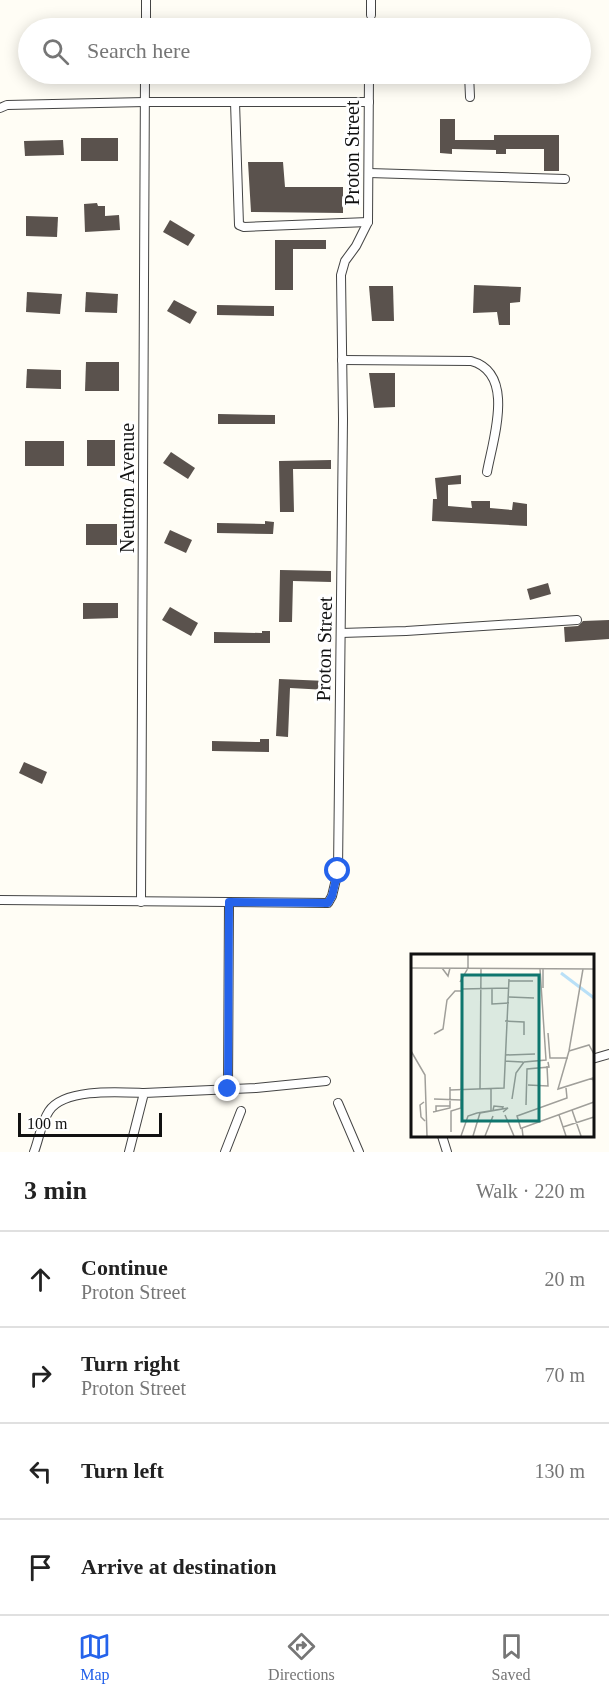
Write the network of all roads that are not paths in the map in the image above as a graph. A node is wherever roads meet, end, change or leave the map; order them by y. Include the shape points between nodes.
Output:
1 (146, 0) edge
2 (371, 0) edge
3 (370, 15) tunnel mouth
4 (146, 18) edge
5 (145, 84) edge
6 (369, 84) edge
7 (469, 84) edge
8 (470, 97) dead end
9 (145, 102) junction
10 (235, 102) junction
11 (369, 102) junction
12 (0, 108) edge
13 (369, 173) junction
14 (565, 179) dead end
15 (368, 222) junction
16 (342, 360) junction
17 (487, 472) dead end
18 (577, 620) dead end
19 (341, 633) junction
20 (0, 900) edge
21 (141, 902) junction
22 (229, 902) junction
23 (609, 1054) edge
24 (594, 1058) edge
25 (326, 1081) dead end
26 (228, 1089) junction
27 (144, 1093) junction
28 (338, 1103) dead end
29 (241, 1111) dead end
30 (442, 1137) edge
31 (34, 1152) edge
32 (129, 1152) edge
33 (225, 1152) edge
34 (358, 1152) edge
35 (447, 1152) edge

1 - 4 street
2 - 3 street
5 - 9 street, Neutron Avenue
6 - 11 street, Proton Street
7 - 8 street
9 - 10 street
9 - 12 street
9 - 21 street, Neutron Avenue
10 - 11 street
10 - 15 street via 239,225
11 - 13 street, Proton Street
13 - 14 street
13 - 15 street, Proton Street
15 - 16 street, Proton Street via 341,275
16 - 17 street via 471,361 485,367 495,380 498,393
16 - 19 street, Proton Street
18 - 19 street
19 - 22 street, Proton Street via 338,871 332,896 328,903
20 - 21 street, Proton Street
21 - 22 street, Proton Street
22 - 26 street
23 - 24 street
25 - 26 street
26 - 27 street
27 - 31 street via 70,1096 58,1102 49,1111
27 - 32 street
28 - 34 street
29 - 33 street
30 - 35 street

